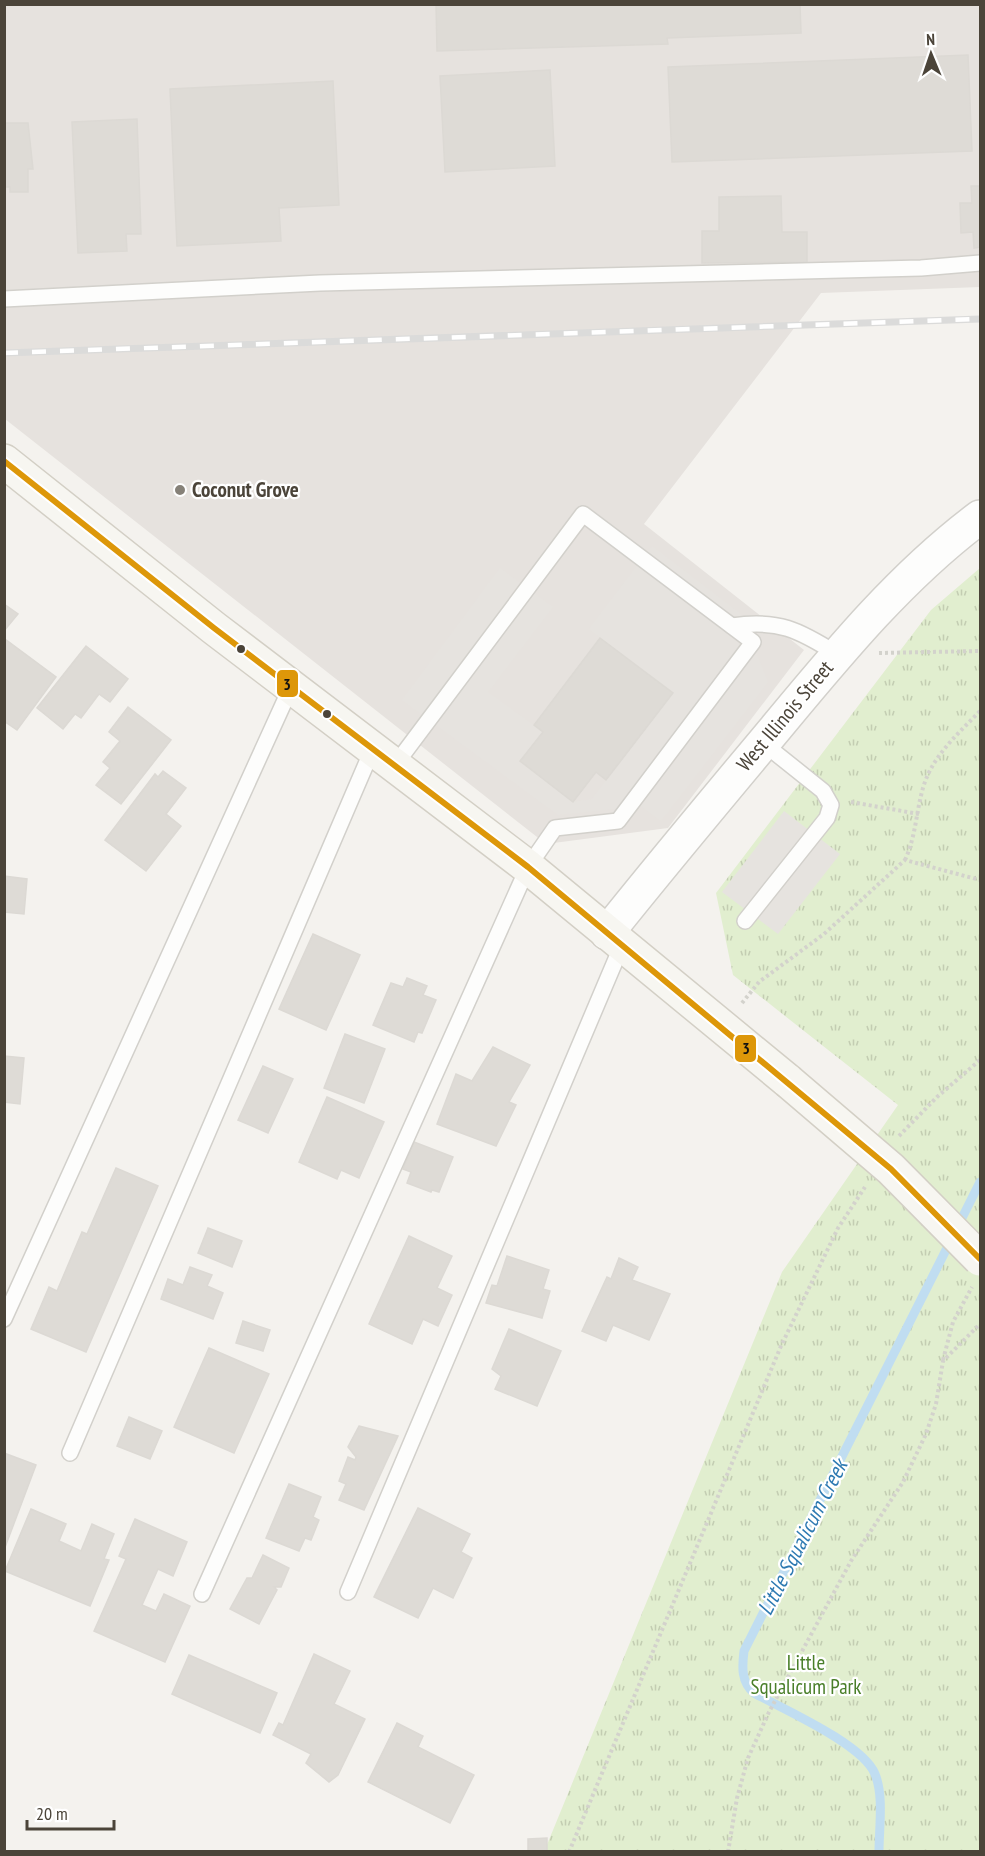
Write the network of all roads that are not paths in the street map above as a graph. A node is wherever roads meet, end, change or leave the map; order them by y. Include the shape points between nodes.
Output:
1 (981, 263) edge
2 (4, 299) edge
3 (4, 461) edge
4 (981, 517) edge
5 (732, 626) junction
6 (837, 654) junction
7 (291, 687) junction
8 (763, 743) junction
9 (384, 757) junction
10 (528, 867) junction
11 (745, 921) dead end
12 (615, 939) junction
13 (978, 1270) edge
14 (4, 1318) edge
15 (70, 1453) dead end
16 (348, 1592) dead end
17 (202, 1594) dead end

1 - 2 lane via 921,268 320,283
3 - 7 main road
4 - 6 street, West Illinois Street via 938,550
5 - 6 lane via 768,623 786,627 804,633
5 - 9 lane via 583,514
5 - 10 lane via 753,642 618,821 555,828
6 - 8 street, West Illinois Street
7 - 9 main road
7 - 14 lane
8 - 11 lane via 829,798 831,805 827,819
8 - 12 street, West Illinois Street
9 - 10 main road
9 - 15 lane
10 - 12 main road
10 - 17 lane
12 - 13 main road, bridge via 891,1169
12 - 16 lane

